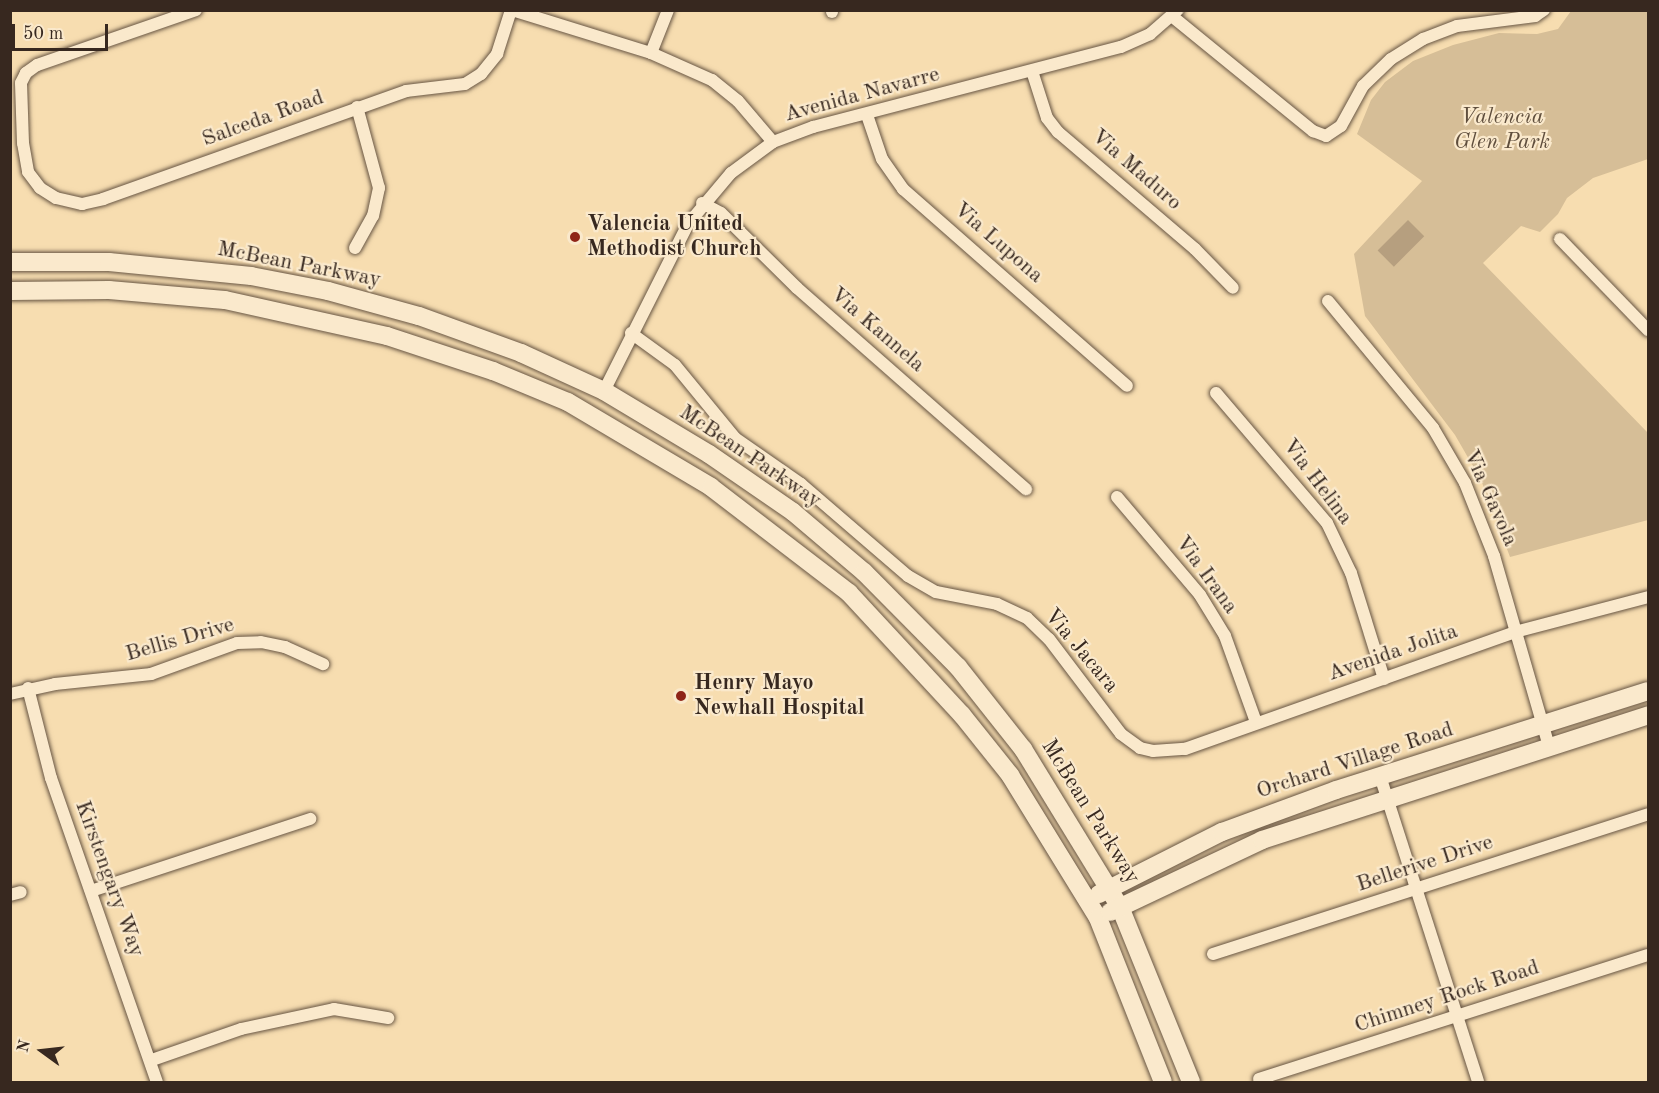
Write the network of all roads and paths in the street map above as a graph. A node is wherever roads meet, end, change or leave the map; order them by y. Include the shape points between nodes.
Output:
1 (196, 10) edge
2 (512, 10) edge
3 (668, 10) edge
4 (1544, 10) edge
5 (1176, 14) edge
6 (651, 53) junction
7 (1032, 71) junction
8 (357, 107) junction
9 (867, 115) junction
10 (773, 142) junction
11 (702, 203) junction
12 (1560, 239) dead end
13 (355, 248) dead end
14 (10, 262) edge
15 (1233, 288) dead end
16 (10, 291) edge
17 (1328, 301) dead end
18 (1648, 330) edge
19 (631, 333) junction
20 (1127, 386) dead end
21 (604, 391) junction
22 (1216, 393) dead end
23 (1026, 489) dead end
24 (1117, 497) dead end
25 (1648, 597) edge
26 (1515, 632) junction
27 (323, 664) dead end
28 (1384, 679) junction
29 (27, 688) junction
30 (1648, 691) edge
31 (10, 694) edge
32 (1648, 715) edge
33 (1256, 722) junction
34 (1542, 725) junction
35 (1549, 747) junction
36 (1153, 751) joint
37 (1380, 776) junction
38 (1387, 798) junction
39 (1648, 814) edge
40 (310, 819) dead end
41 (1109, 888) junction
42 (1417, 889) junction
43 (91, 891) junction
44 (1087, 900) junction
45 (1120, 907) junction
46 (1098, 918) junction
47 (1213, 954) dead end
48 (1648, 955) edge
49 (1457, 1017) junction
50 (388, 1018) dead end
51 (152, 1060) junction
52 (1258, 1079) dead end
53 (157, 1083) edge
54 (1163, 1083) edge
55 (1191, 1083) edge
56 (1478, 1083) edge

1 - 8 street, Salceda Road via 38,65 27,73 21,83 23,143 28,172 39,188 56,198 82,204
2 - 6 street
2 - 8 street, Salceda Road via 497,54 481,74 465,84 406,91
3 - 6 street
4 - 5 street via 1535,16 1457,26 1424,39 1391,59 1363,86 1341,126 1326,136 1313,131
5 - 7 street, Avenida Navarre via 1150,34 1121,47
6 - 10 street via 712,80 738,101
7 - 9 street, Avenida Navarre
7 - 15 street, Via Maduro via 1047,118 1058,132 1195,249
8 - 13 street via 380,188 373,216
9 - 10 street, Avenida Navarre via 813,127
9 - 20 street, Via Lupona via 882,159 903,189
10 - 11 street, Avenida Navarre via 731,173
11 - 19 street, Avenida Navarre via 675,245
11 - 23 street, Via Kannela via 722,213 797,288
12 - 18 street
14 - 21 main road, McBean Parkway via 109,261 173,266 328,291 473,334
16 - 44 main road, McBean Parkway via 164,294 292,312 431,349 594,415 711,487 849,593 963,715 1010,775
17 - 26 street, Via Gavola via 1433,428 1460,474 1494,556
19 - 21 street, Avenida Navarre
19 - 36 street, Via Jacara via 675,365 735,438 801,484 908,576 936,592 998,604 1027,618 1049,639 1121,734 1140,748
21 - 41 main road, McBean Parkway via 709,454 793,512 864,572 958,667 1023,749
22 - 28 street, Via Helina via 1327,523 1351,573
24 - 33 street, Via Irana via 1200,595 1225,636
25 - 26 street, Avenida Jolita
26 - 28 street, Avenida Jolita
26 - 34 street, Via Gavola
27 - 29 street, Bellis Drive via 285,647 237,643 150,674
28 - 33 street, Avenida Jolita
29 - 31 street, Bellis Drive
29 - 43 street, Kirstengary Way via 51,778
30 - 34 main road, Orchard Village Road
32 - 35 main road, Orchard Village Road
33 - 36 street, Avenida Jolita via 1185,749
34 - 35 street, Via Gavola
34 - 37 main road, Orchard Village Road
35 - 38 main road, Orchard Village Road
37 - 38 street
37 - 41 main road, Orchard Village Road via 1222,832
38 - 42 street
38 - 45 main road, Orchard Village Road via 1254,844
39 - 42 street, Bellerive Drive
40 - 43 street
41 - 44 main road, Orchard Village Road
41 - 45 main road, McBean Parkway
42 - 47 street, Bellerive Drive
42 - 49 street
43 - 51 street, Kirstengary Way
44 - 46 main road, McBean Parkway
45 - 46 main road, Orchard Village Road
45 - 55 main road, McBean Parkway
46 - 54 main road, McBean Parkway
48 - 49 street, Chimney Rock Road
49 - 52 street, Chimney Rock Road
49 - 56 street
50 - 51 street via 334,1009 241,1029
51 - 53 street, Kirstengary Way

